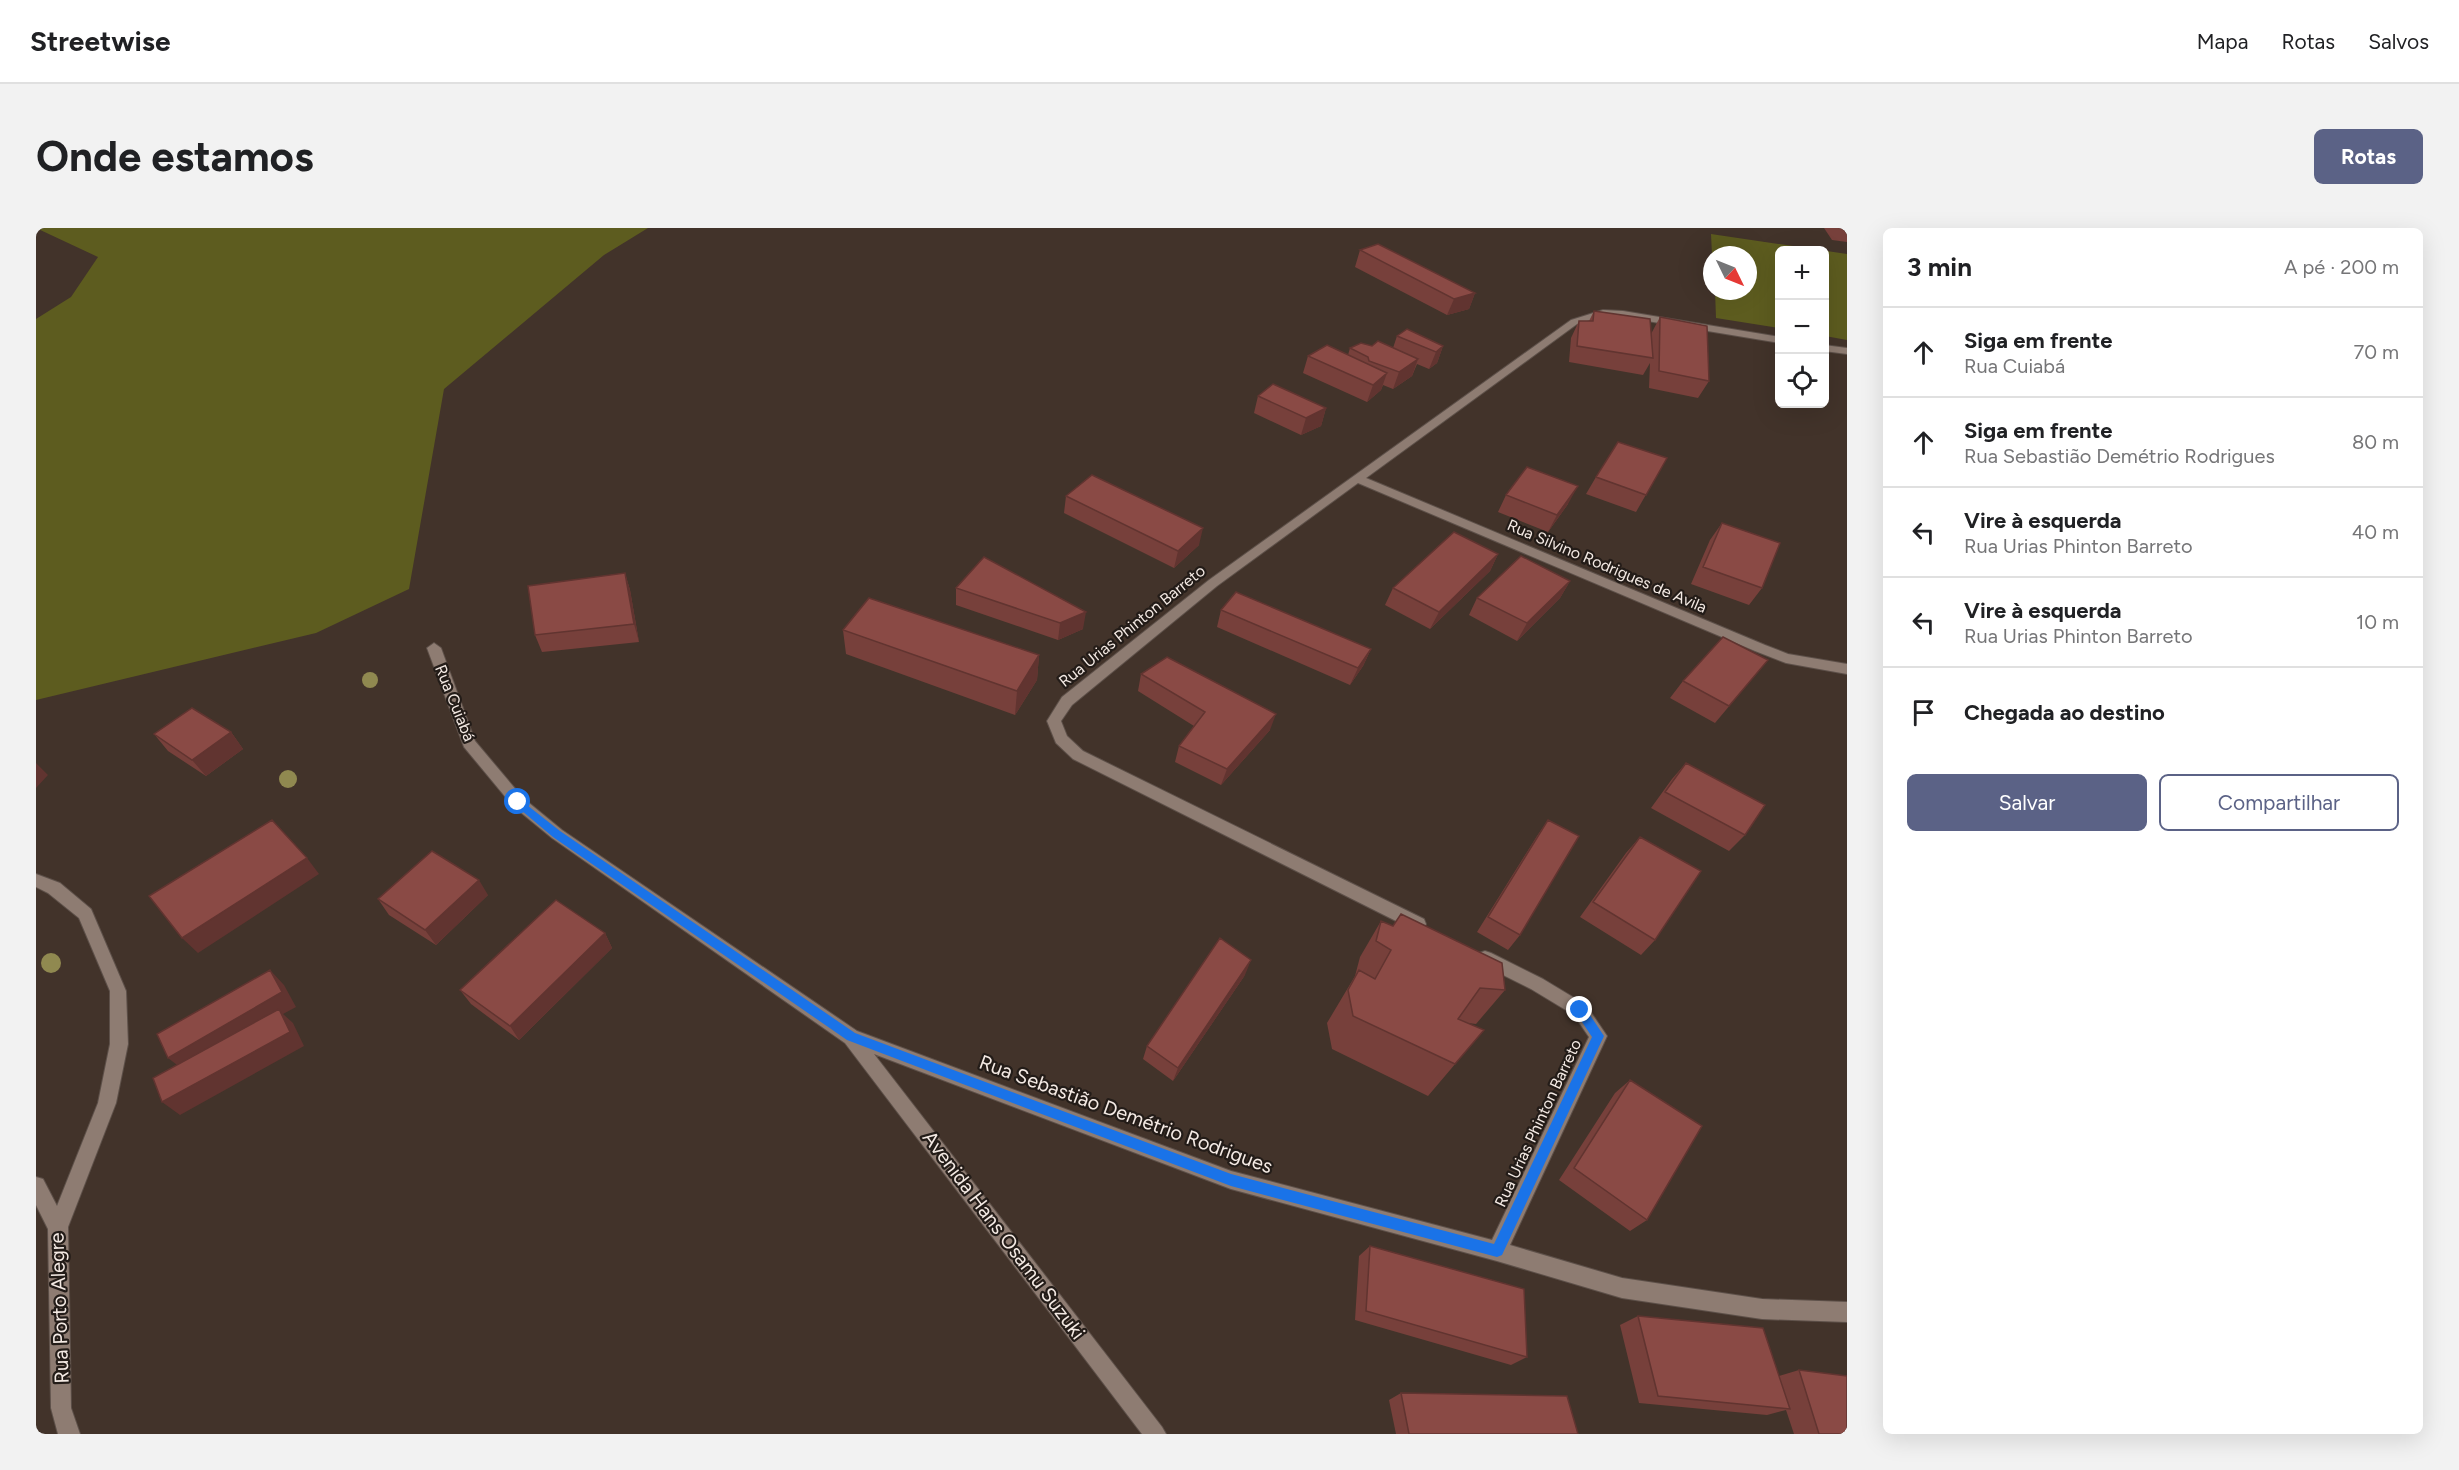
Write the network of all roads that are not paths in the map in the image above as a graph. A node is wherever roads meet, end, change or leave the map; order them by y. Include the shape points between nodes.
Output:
1 (1775, 339) edge
2 (1829, 349) edge
3 (1847, 351) edge
4 (1358, 479) junction
5 (434, 648) dead end
6 (1847, 669) edge
7 (36, 880) edge
8 (1432, 931) edge
9 (1474, 952) edge
10 (851, 1037) junction
11 (36, 1186) edge
12 (58, 1227) junction
13 (1497, 1251) junction
14 (1847, 1312) edge
15 (69, 1434) edge
16 (1155, 1434) edge

1 - 4 street, Rua Urias Phinton Barreto via 1623,314 1587,316
2 - 3 street
4 - 6 street, Rua Silvino Rodrigues de Avila via 1760,648 1786,658
4 - 8 street, Rua Urias Phinton Barreto via 1213,583 1067,701 1054,721 1060,739 1078,755
5 - 10 street, Rua Cuiabá via 469,743 518,802 557,834
7 - 12 street via 54,888 85,914 118,991 119,1044 107,1103
9 - 13 street, Rua Urias Phinton Barreto via 1580,1010 1598,1036
10 - 13 street, Rua Sebastião Demétrio Rodrigues via 1231,1180
10 - 16 street, Avenida Hans Osamu Suzuki
11 - 12 street, Rua Porto Alegre
12 - 15 street, Rua Porto Alegre via 62,1408
13 - 14 street, Rua Sebastião Demétrio Rodrigues via 1622,1288 1762,1309

